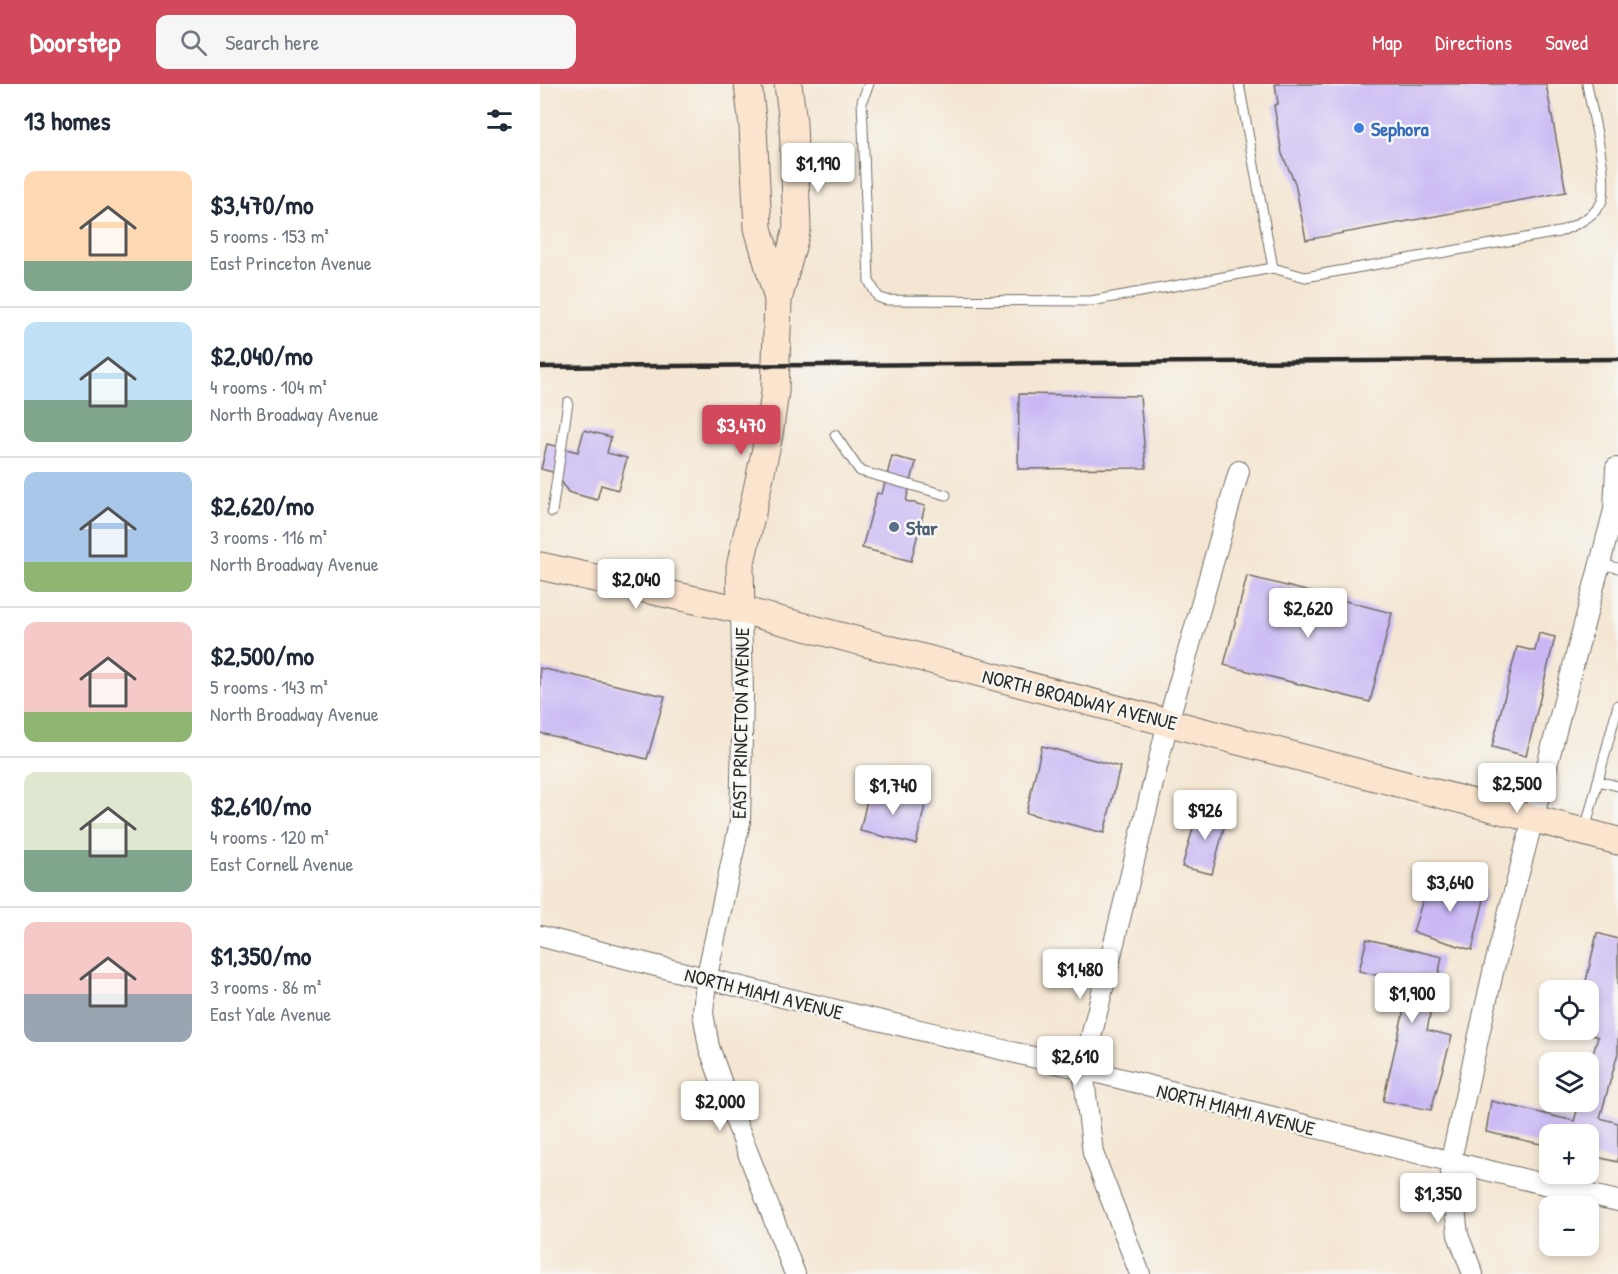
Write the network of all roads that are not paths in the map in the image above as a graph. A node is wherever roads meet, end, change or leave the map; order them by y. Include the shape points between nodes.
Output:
1 (748, 84) edge
2 (788, 84) edge
3 (869, 84) edge
4 (1239, 84) edge
5 (1587, 84) edge
6 (1273, 268) junction
7 (778, 300) junction
8 (568, 402) dead end
9 (835, 435) dead end
10 (1616, 468) dead end
11 (1239, 471) dead end
12 (946, 495) dead end
13 (552, 512) dead end
14 (540, 566) edge
15 (1609, 566) edge
16 (741, 610) junction
17 (1618, 705) edge
18 (1168, 722) junction
19 (1598, 781) junction
20 (1618, 786) edge
21 (1535, 819) junction
22 (1584, 832) junction
23 (1618, 841) edge
24 (540, 936) edge
25 (706, 980) junction
26 (1083, 1070) junction
27 (1450, 1164) junction
28 (1618, 1201) edge
29 (795, 1274) edge
30 (1140, 1274) edge
31 (1473, 1274) edge

1 - 7 main road, EAST PRINCETON AVENUE via 758,228
2 - 7 main road, EAST PRINCETON AVENUE via 797,228
3 - 6 lane via 862,101 869,281 878,297 1091,301
4 - 6 lane
5 - 6 lane via 1605,184 1601,204 1580,224 1559,232 1305,277
7 - 16 main road, EAST PRINCETON AVENUE via 775,392 740,567
8 - 13 lane
9 - 12 lane via 860,471
10 - 15 street
11 - 18 street
14 - 16 main road, NORTH BROADWAY AVENUE
15 - 21 street
16 - 18 main road, NORTH BROADWAY AVENUE
16 - 25 street, EAST PRINCETON AVENUE via 744,694 740,822
17 - 19 lane
18 - 21 main road, NORTH BROADWAY AVENUE
18 - 26 street
19 - 20 lane
19 - 22 lane
21 - 22 main road, NORTH BROADWAY AVENUE
21 - 27 street via 1494,968
22 - 23 main road, NORTH BROADWAY AVENUE
24 - 25 street, NORTH MIAMI AVENUE
25 - 26 street, NORTH MIAMI AVENUE
25 - 29 street, EAST PRINCETON AVENUE via 703,1013 709,1047
26 - 27 street, NORTH MIAMI AVENUE
26 - 30 street via 1094,1153
27 - 28 street, NORTH MIAMI AVENUE
27 - 31 street via 1458,1235

